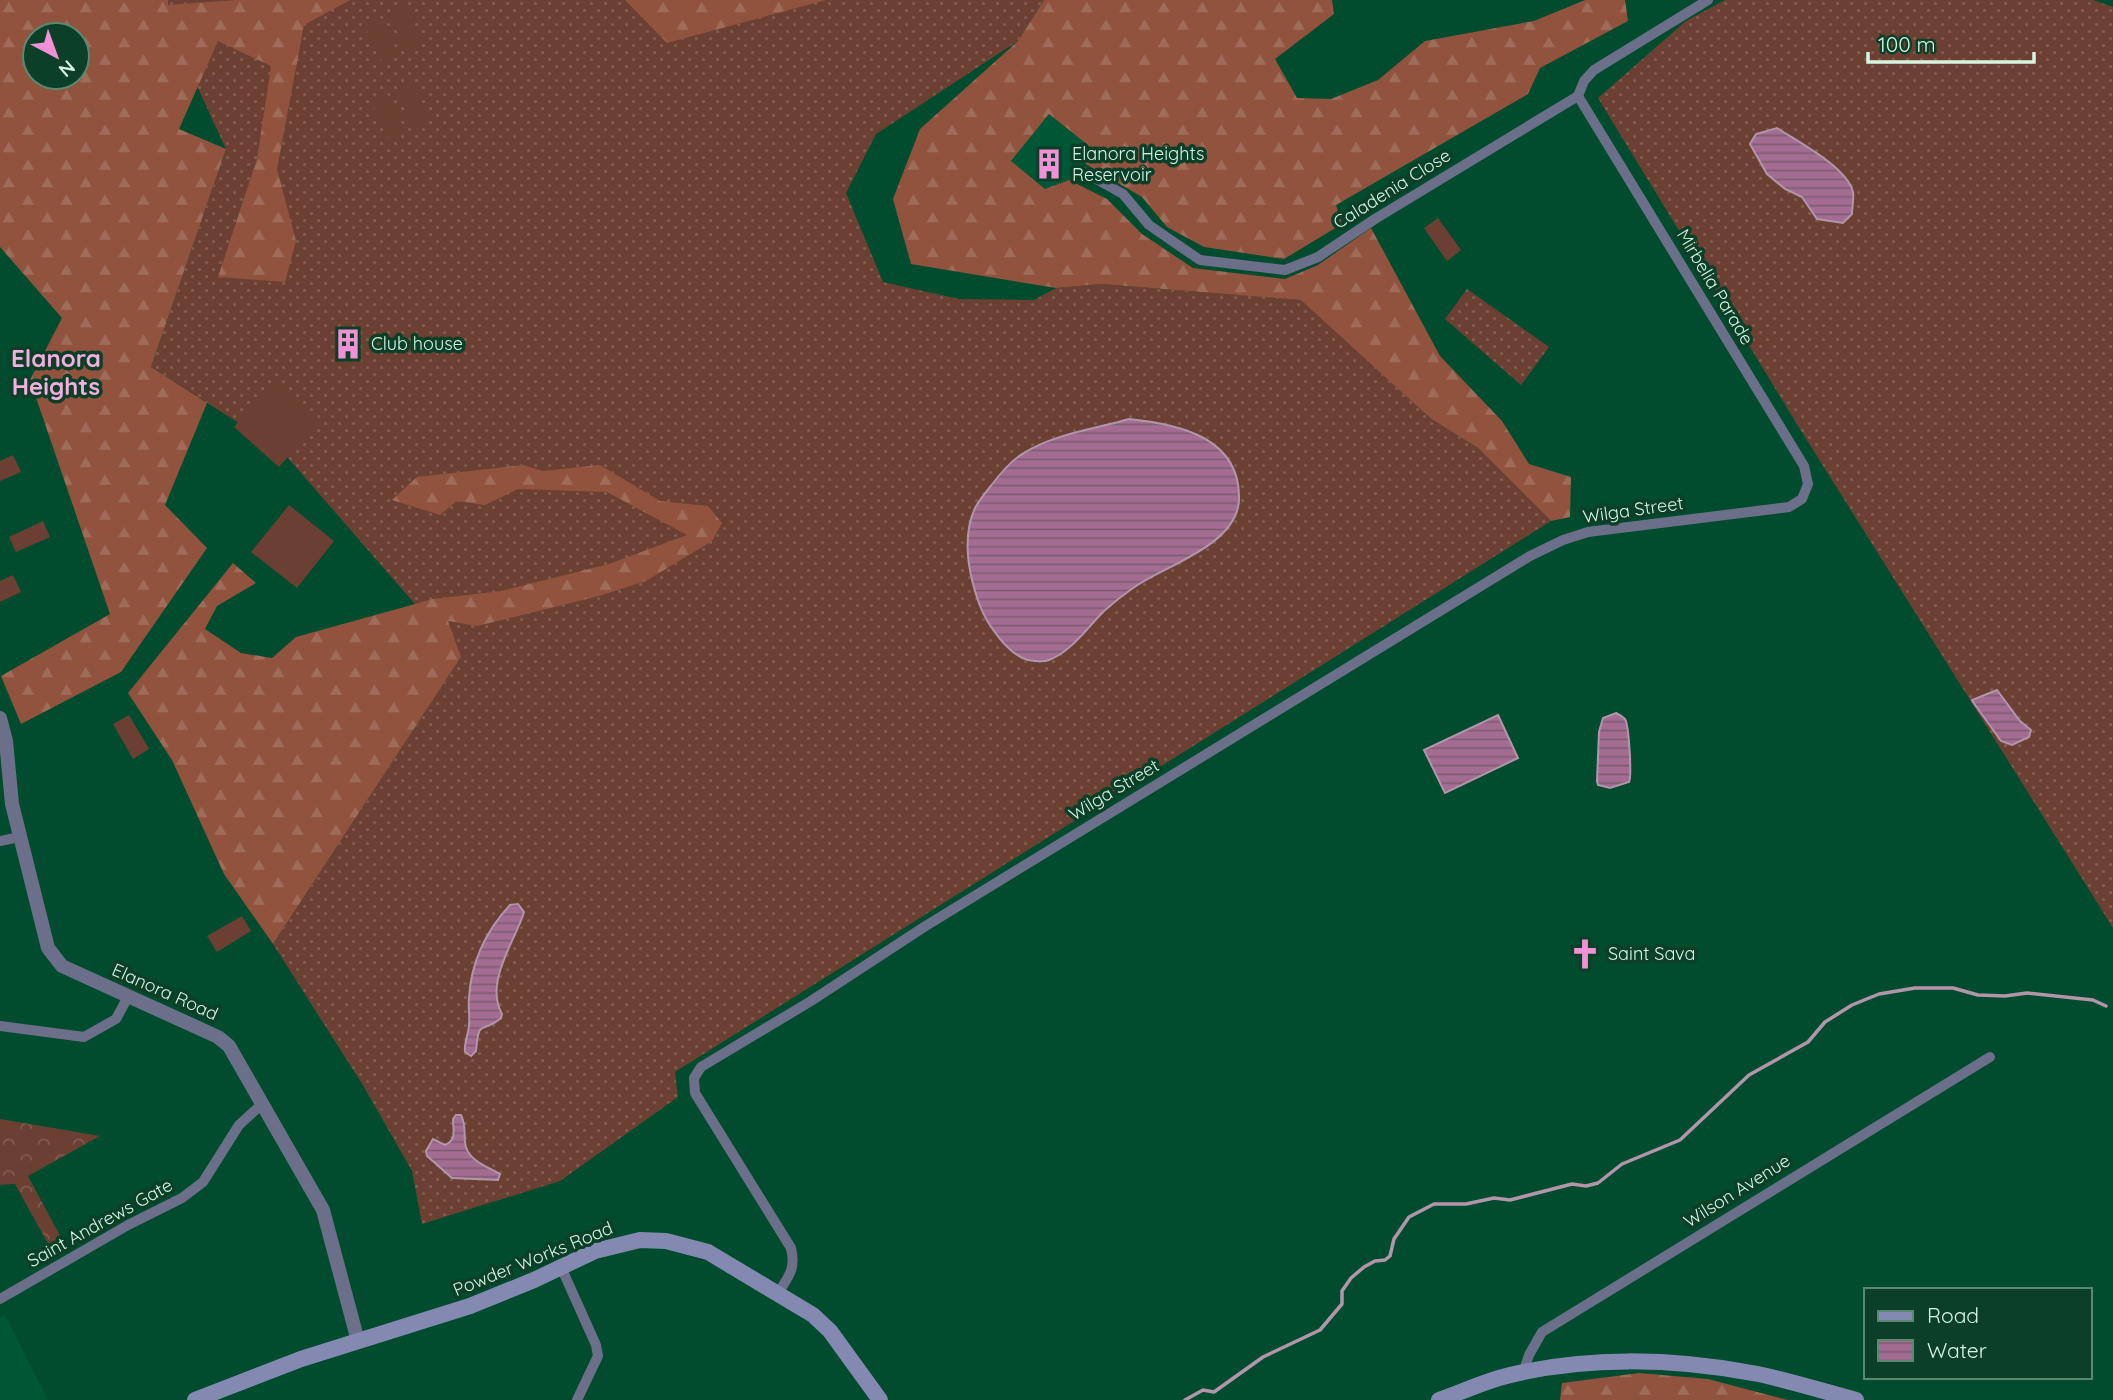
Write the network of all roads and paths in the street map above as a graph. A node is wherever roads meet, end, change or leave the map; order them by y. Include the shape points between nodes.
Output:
1 (1708, 0) edge
2 (1578, 96) junction
3 (1080, 170) dead end
4 (1802, 499) joint
5 (0, 718) edge
6 (19, 837) junction
7 (0, 841) edge
8 (128, 997) junction
9 (0, 1026) edge
10 (1990, 1057) dead end
11 (262, 1104) junction
12 (561, 1267) junction
13 (778, 1293) junction
14 (0, 1298) edge
15 (358, 1341) junction
16 (1522, 1373) junction
17 (195, 1400) edge
18 (577, 1400) edge
19 (880, 1400) edge
20 (1439, 1400) edge
21 (1856, 1400) edge

1 - 2 street, Caladenia Close via 1594,70
2 - 3 street, Caladenia Close via 1318,257 1284,270 1200,260 1149,225 1124,194
2 - 4 street, Mirbelia Parade via 1804,466 1808,484
4 - 13 street, Wilga Street via 1789,507 1588,532 1530,556 701,1067 694,1077 695,1093 791,1248 795,1262
5 - 6 street, Elanora Road
6 - 7 street
6 - 8 street, Elanora Road via 48,948 62,966
8 - 9 street via 116,1018 84,1037
8 - 11 street, Elanora Road via 218,1037 229,1046
10 - 16 street, Wilson Avenue via 1542,1332
11 - 14 street, Saint Andrews Gate via 239,1125 202,1182 181,1198
11 - 15 street, Elanora Road via 324,1210
12 - 13 main road, Powder Works Road via 617,1244 666,1241 708,1252
12 - 15 main road, Powder Works Road via 470,1306
12 - 18 street via 598,1356
13 - 19 main road, Powder Works Road via 830,1331
15 - 17 main road, Powder Works Road
16 - 20 main road
16 - 21 main road via 1630,1362 1707,1366

